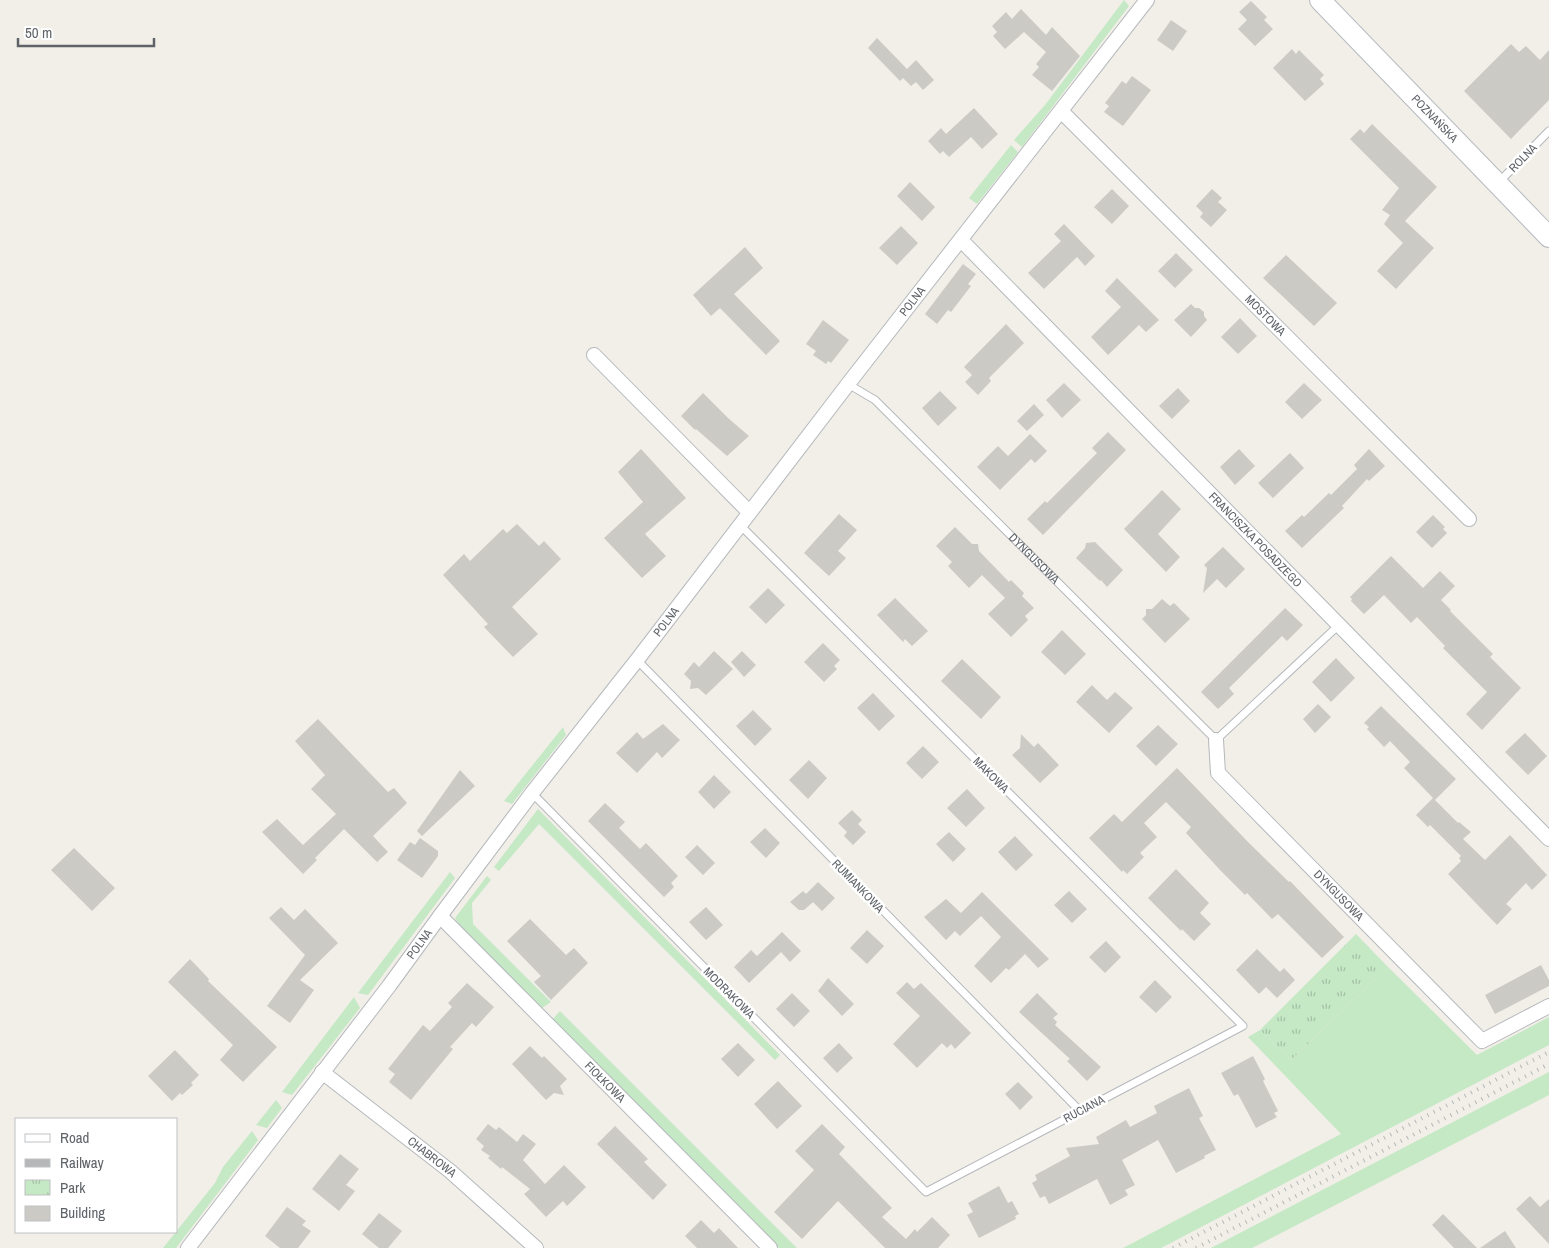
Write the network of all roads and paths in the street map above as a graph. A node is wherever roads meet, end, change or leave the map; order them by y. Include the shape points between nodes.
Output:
1 (1147, 0) edge
2 (1320, 0) edge
3 (1061, 110) junction
4 (1549, 131) edge
5 (1498, 184) junction
6 (1549, 237) edge
7 (961, 240) junction
8 (594, 354) dead end
9 (848, 384) junction
10 (749, 512) junction
11 (1469, 519) dead end
12 (740, 524) junction
13 (1340, 624) junction
14 (637, 660) junction
15 (1216, 740) junction
16 (532, 793) junction
17 (1549, 839) edge
18 (440, 916) junction
19 (1549, 1006) edge
20 (1243, 1026) joint
21 (322, 1072) junction
22 (1080, 1111) junction
23 (926, 1192) joint
24 (188, 1248) edge
25 (536, 1248) edge
26 (770, 1248) edge

1 - 3 street, POLNA
2 - 5 main road, POZNAŃSKA
3 - 7 street, POLNA
3 - 11 street, MOSTOWA
4 - 5 lane, ROLNA
5 - 6 main road, POZNAŃSKA
7 - 9 street, POLNA
7 - 13 street, FRANCISZKA POSADZEGO
8 - 10 street
9 - 10 street, POLNA
9 - 15 lane, DYNGUSOWA via 875,400
10 - 12 street, POLNA
12 - 14 street, POLNA
12 - 20 lane, MAKOWA
13 - 15 lane
13 - 17 street, FRANCISZKA POSADZEGO
14 - 16 street, POLNA
14 - 22 lane, RUMIANKOWA
15 - 19 street, DYNGUSOWA via 1218,773 1482,1041
16 - 18 street, POLNA
16 - 23 lane, MODRAKOWA
18 - 21 street, POLNA
18 - 26 street, FIOŁKOWA
20 - 22 lane, RUCIANA
21 - 24 street, POLNA
21 - 25 street, CHABROWA via 450,1171
22 - 23 lane, RUCIANA

